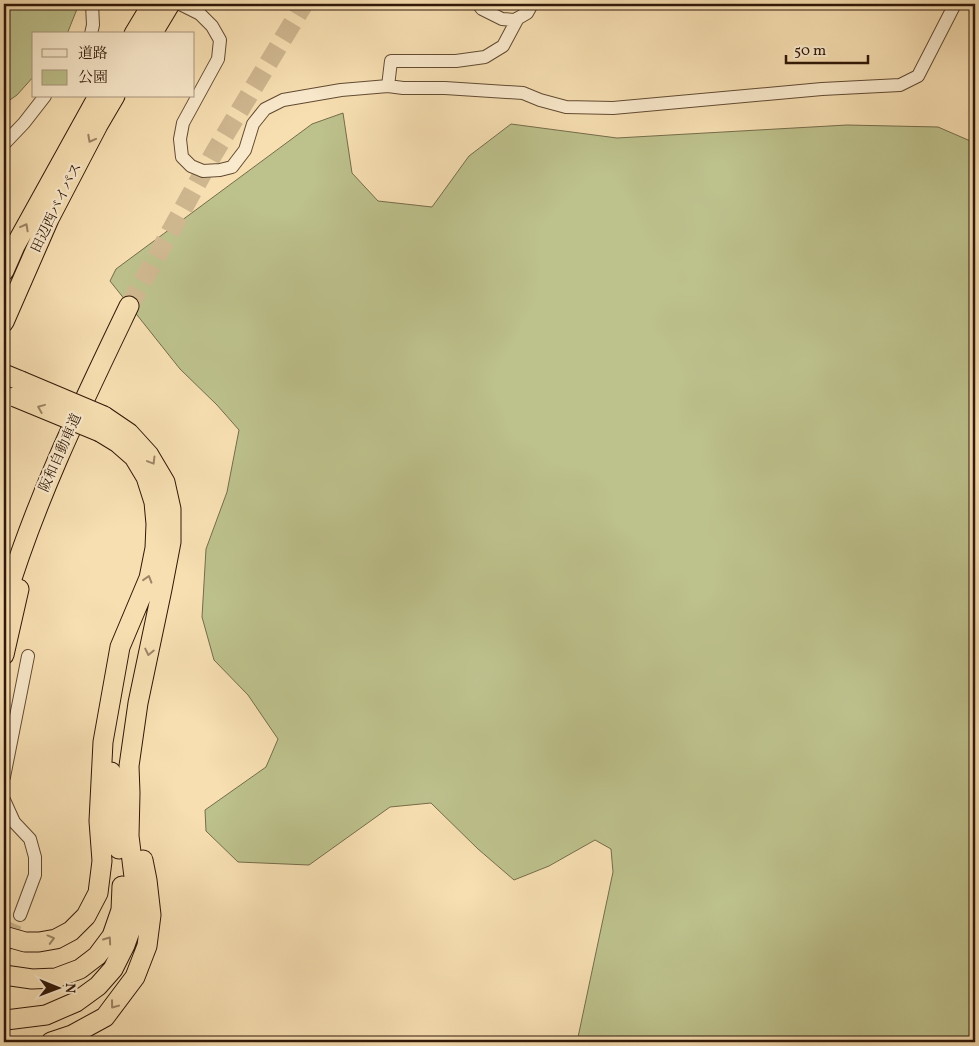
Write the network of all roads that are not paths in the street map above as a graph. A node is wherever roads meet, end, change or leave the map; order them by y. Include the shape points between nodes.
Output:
1 (92, 4) edge
2 (152, 4) edge
3 (170, 4) edge
4 (180, 4) edge
5 (478, 4) edge
6 (532, 4) edge
7 (955, 4) edge
8 (518, 18) junction
9 (91, 32) edge
10 (135, 32) edge
11 (153, 32) edge
12 (388, 86) junction
13 (43, 98) edge
14 (97, 98) edge
15 (114, 98) edge
16 (4, 144) edge
17 (4, 271) edge
18 (129, 306) tunnel mouth
19 (4, 322) edge
20 (4, 374) edge
21 (13, 391) edge
22 (102, 424) junction
23 (64, 442) junction
24 (16, 565) junction
25 (4, 581) edge
26 (4, 604) edge
27 (134, 615) junction
28 (4, 655) edge
29 (28, 656) dead end
30 (4, 777) edge
31 (130, 793) junction
32 (4, 800) edge
33 (20, 915) tunnel mouth
34 (4, 936) edge
35 (4, 975) edge
36 (4, 1019) edge
37 (51, 1042) edge

1 - 9 street
2 - 10 highway
3 - 11 highway
4 - 12 street via 200,14 220,40 218,59 183,123 180,139 182,156 191,166 204,171 232,167 246,150 253,124 265,109 283,100
5 - 8 street via 502,19
6 - 8 street
7 - 12 street via 918,76 900,86 822,89 613,108 566,106 523,93
8 - 12 street via 503,46 485,58 392,61
13 - 16 street
17 -> 14 highway, 田辺西バイパス
15 -> 19 highway, 田辺西バイパス via 49,219
18 - 23 highway, 阪和自動車道
20 - 21 highway
21 - 22 highway, bridge
27 -> 22 highway via 149,578 155,548 154,502 146,477 134,457
22 -> 31 highway via 129,433 149,455 165,482 170,509 171,542 138,703 129,766
23 - 24 highway, 阪和自動車道
23 - 28 highway via 18,592
24 - 25 highway
24 - 26 highway, 阪和自動車道
34 -> 27 highway via 25,942 56,939 71,931 86,916 98,893 102,861 99,820 103,742 120,647
35 -> 27 highway via 56,978 80,969 97,956 112,936 121,910 122,878 111,749
29 - 30 street
31 - 36 highway via 134,920 113,969 98,986 76,1002 46,1015
31 -> 37 highway via 152,915 147,946 135,977 105,1017
32 - 33 street via 14,822 30,839 35,857 35,875

